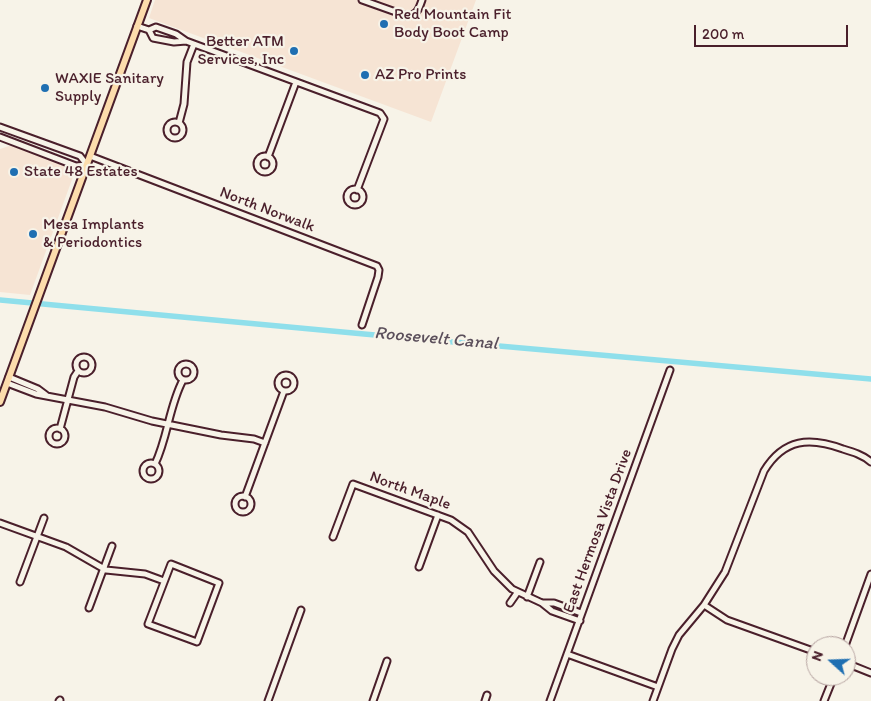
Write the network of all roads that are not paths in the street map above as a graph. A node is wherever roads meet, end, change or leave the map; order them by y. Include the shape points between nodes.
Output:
1 (147, 0) edge
2 (362, 0) edge
3 (422, 0) edge
4 (137, 26) junction
5 (149, 30) junction
6 (186, 41) junction
7 (194, 44) junction
8 (296, 82) junction
9 (179, 123) dead end
10 (0, 127) edge
11 (0, 137) edge
12 (90, 156) junction
13 (268, 157) dead end
14 (87, 165) junction
15 (357, 190) dead end
16 (362, 325) dead end
17 (78, 370) dead end
18 (670, 370) dead end
19 (8, 380) junction
20 (183, 380) dead end
21 (284, 391) dead end
22 (68, 399) junction
23 (0, 402) edge
24 (168, 424) junction
25 (60, 429) dead end
26 (265, 443) junction
27 (871, 462) edge
28 (155, 464) dead end
29 (245, 497) dead end
30 (438, 515) junction
31 (44, 518) dead end
32 (0, 523) edge
33 (37, 537) junction
34 (333, 537) dead end
35 (112, 546) dead end
36 (540, 562) dead end
37 (419, 567) dead end
38 (104, 568) junction
39 (871, 574) edge
40 (164, 581) junction
41 (20, 582) dead end
42 (517, 592) junction
43 (527, 597) junction
44 (510, 603) dead end
45 (542, 603) junction
46 (704, 605) junction
47 (89, 608) dead end
48 (302, 610) dead end
49 (581, 613) junction
50 (580, 621) junction
51 (849, 636) edge
52 (806, 648) edge
53 (567, 654) junction
54 (388, 661) dead end
55 (856, 667) edge
56 (871, 672) edge
57 (830, 686) edge
58 (658, 687) junction
59 (487, 695) dead end
60 (268, 701) edge
61 (373, 701) edge
62 (484, 701) edge
63 (550, 701) edge
64 (653, 701) edge
65 (824, 701) edge

1 - 4 main road
2 - 3 street via 399,14 413,15
4 - 5 street
4 - 12 main road
5 - 6 street via 156,27
5 - 6 street via 153,38
6 - 7 street
7 - 8 street
7 - 9 street via 187,62
8 - 13 street
8 - 15 street via 380,113 384,119
10 - 14 street via 80,156
11 - 14 street via 76,166
12 - 14 main road
12 - 16 street, North Norwalk via 377,266 378,277
14 - 19 main road
17 - 22 street
18 - 49 street, East Hermosa Vista Drive
19 - 22 street via 36,394
19 - 23 main road
20 - 24 street
21 - 26 street
22 - 24 street
22 - 25 street
24 - 26 street
24 - 28 street
26 - 29 street
27 - 46 street via 837,447 810,441 789,446 774,457 761,478 728,568
30 - 34 street, North Maple via 353,484
30 - 37 street
30 - 42 street, North Maple via 468,532 494,571
31 - 33 street
32 - 33 street
33 - 38 street via 66,547
33 - 41 street
35 - 38 street
36 - 43 street
38 - 40 street via 146,574
38 - 47 street
39 - 51 street
40 - 40 street via 171,564 219,582 197,642 148,624
42 - 43 street, North Maple
42 - 44 street
43 - 45 street, North Maple
45 - 49 street, North Maple via 554,603
45 - 50 street, North Maple via 552,611
46 - 52 street via 727,620
46 - 58 street via 679,635
48 - 60 street
49 - 50 street, East Hermosa Vista Drive
50 - 53 street, East Hermosa Vista Drive
53 - 58 street
53 - 63 street, East Hermosa Vista Drive
54 - 61 street
55 - 56 street
57 - 65 street
58 - 64 street
59 - 62 street

